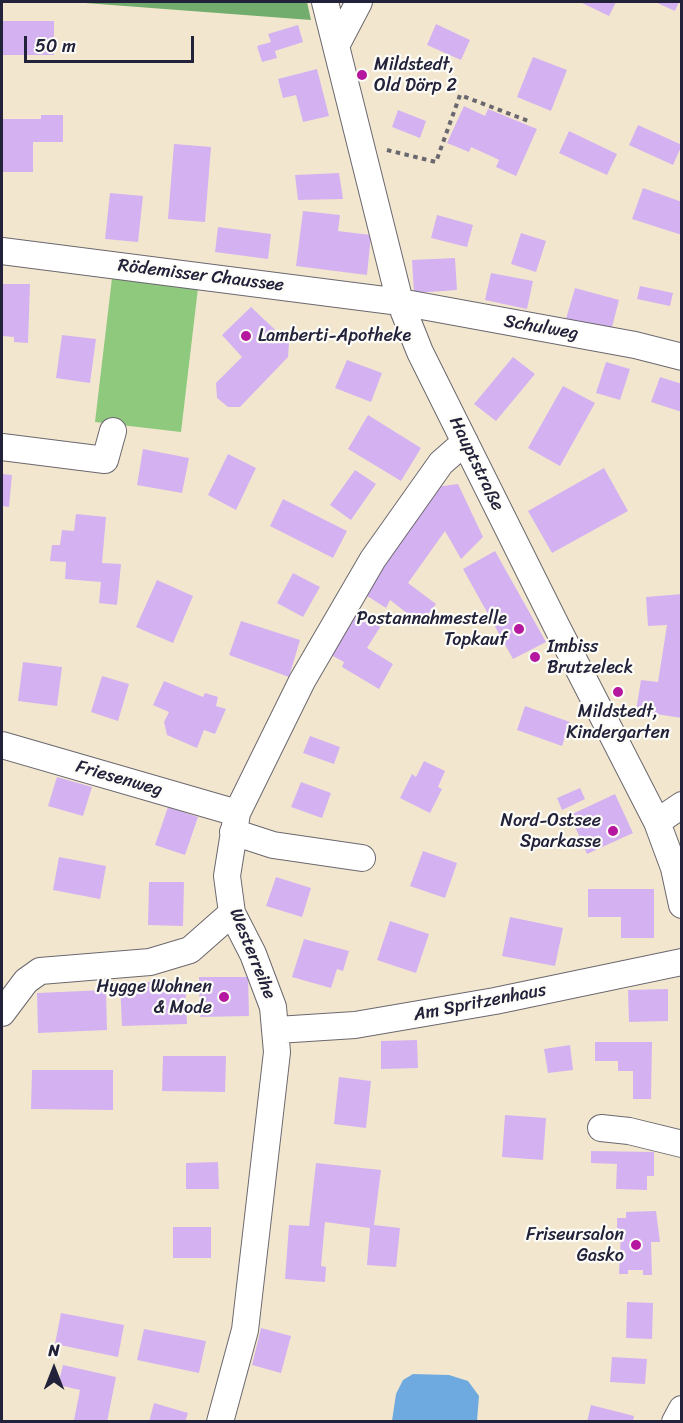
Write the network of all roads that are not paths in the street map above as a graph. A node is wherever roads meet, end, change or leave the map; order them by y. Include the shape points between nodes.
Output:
1 (326, 2) edge
2 (359, 2) edge
3 (336, 44) junction
4 (2, 251) edge
5 (400, 302) junction
6 (681, 357) edge
7 (113, 430) dead end
8 (465, 442) junction
9 (2, 447) edge
10 (2, 745) edge
11 (681, 805) edge
12 (235, 822) junction
13 (657, 822) junction
14 (362, 858) dead end
15 (681, 905) edge
16 (232, 912) junction
17 (681, 962) edge
18 (2, 1013) edge
19 (277, 1030) junction
20 (601, 1128) dead end
21 (681, 1144) edge
22 (681, 1409) edge
23 (220, 1422) edge
24 (675, 1422) edge

1 - 3 street, Hauptstraße
2 - 3 street
3 - 5 street, Hauptstraße
4 - 5 street, Rödemisser Chaussee
5 - 6 street, Schulweg
5 - 8 street, Hauptstraße
7 - 9 street via 105,460
8 - 12 street, Westerreihe via 441,463 373,559 302,681
8 - 13 street, Hauptstraße
10 - 12 street, Friesenweg
11 - 13 street
12 - 14 street, Friesenweg via 273,844
12 - 16 street, Westerreihe via 227,876
13 - 15 street, Hauptstraße via 675,868
16 - 18 street via 190,950 150,962 40,971 26,981
16 - 19 street, Westerreihe via 257,964 273,1006
17 - 19 street, Am Spritzenhaus via 367,1023
19 - 23 street, Westerreihe via 245,1330
20 - 21 street
22 - 24 street

